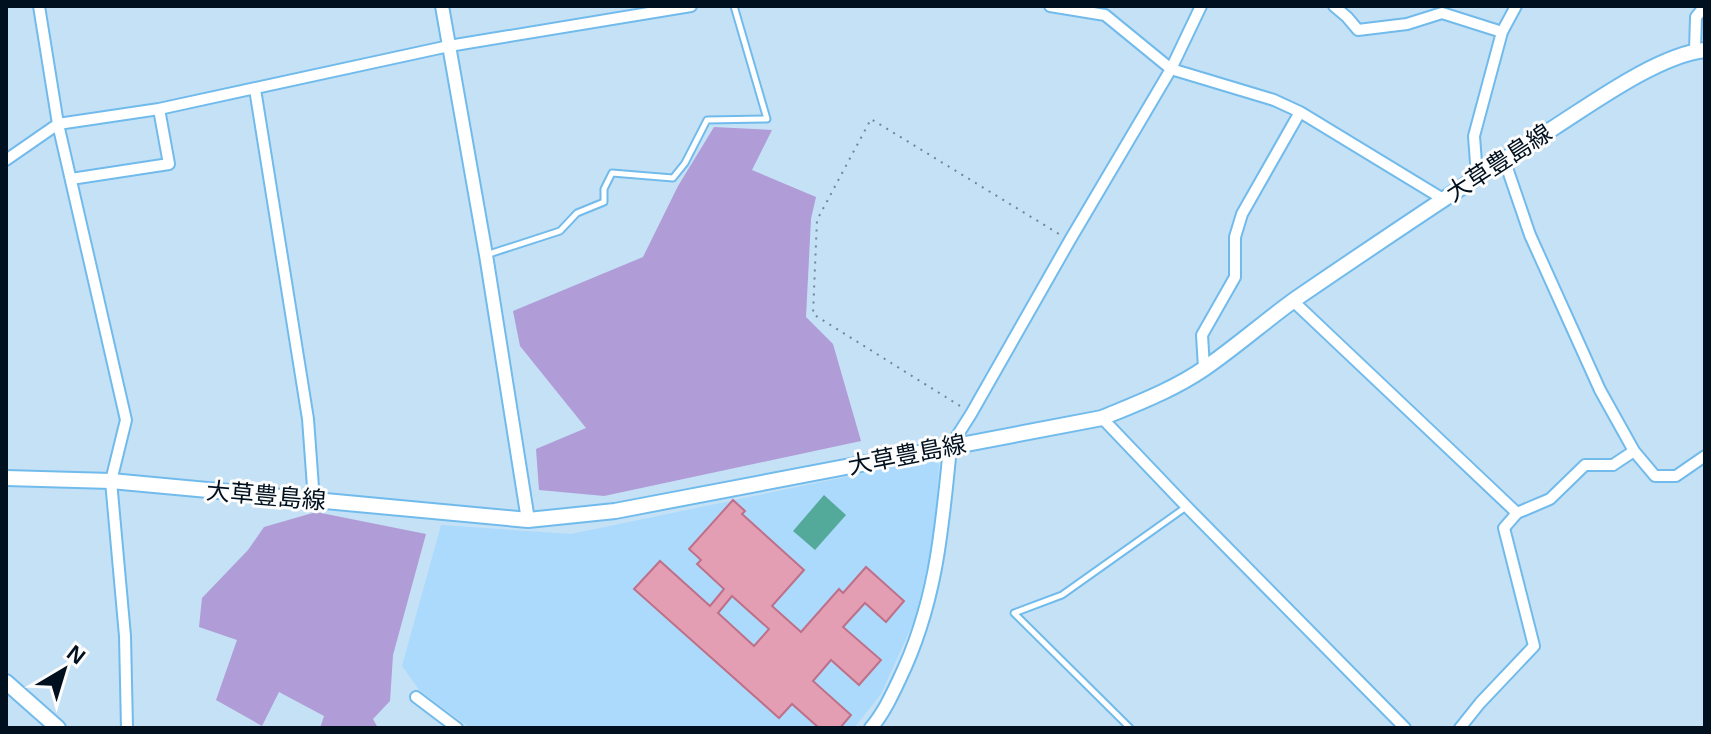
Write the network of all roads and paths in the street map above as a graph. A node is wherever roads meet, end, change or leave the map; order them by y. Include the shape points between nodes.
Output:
1 (39, 6) edge
2 (442, 6) edge
3 (691, 6) edge
4 (734, 6) edge
5 (1050, 6) edge
6 (1201, 6) edge
7 (1334, 6) edge
8 (1516, 6) edge
9 (1705, 6) edge
10 (1104, 10) edge
11 (1502, 32) junction
12 (449, 46) junction
13 (1700, 50) edge
14 (1171, 69) junction
15 (255, 89) junction
16 (159, 109) junction
17 (1300, 112) junction
18 (58, 124) junction
19 (1504, 159) junction
20 (6, 160) edge
21 (1477, 177) junction
22 (71, 179) junction
23 (1443, 199) junction
24 (1070, 240) junction
25 (486, 255) junction
26 (1293, 301) junction
27 (1204, 368) junction
28 (971, 414) junction
29 (1102, 418) junction
30 (950, 447) junction
31 (1634, 451) junction
32 (1705, 456) edge
33 (6, 478) edge
34 (111, 481) junction
35 (314, 501) junction
36 (1186, 506) junction
37 (1517, 513) junction
38 (528, 520) junction
39 (6, 682) edge
40 (416, 697) dead end
41 (58, 728) edge
42 (127, 728) edge
43 (457, 728) edge
44 (871, 728) edge
45 (1130, 728) edge
46 (1405, 728) edge
47 (1460, 728) edge

1 - 18 street
2 - 12 street
3 - 12 street
4 - 25 lane via 767,119 707,120 673,178 612,173 604,202 577,213 560,231
5 - 10 street
6 - 14 street
7 - 11 street via 1358,30 1442,13
8 - 11 street
9 - 13 street via 1696,17
10 - 14 street
11 - 21 street via 1474,136
12 - 15 street
12 - 25 street
13 - 19 main road, 大草豊島線 via 1623,83
14 - 17 street
14 - 24 street
15 - 16 street
15 - 35 street via 308,419
16 - 18 street
16 - 22 street via 169,164
17 - 23 street
17 - 27 street via 1242,214 1235,237 1235,277 1202,335
18 - 20 street
18 - 22 street
19 - 21 main road, 大草豊島線
19 - 31 street via 1530,235 1600,390
21 - 23 main road, 大草豊島線
22 - 34 street via 126,420
23 - 26 main road, 大草豊島線
24 - 28 street
24 - 28 path via 871,119 817,220 813,314
25 - 38 street
26 - 27 main road, 大草豊島線
26 - 37 street
27 - 29 main road, 大草豊島線
28 - 30 street
29 - 30 main road, 大草豊島線
29 - 36 street
30 - 38 main road, 大草豊島線 via 615,511
30 - 44 street via 935,576 924,619 896,686
31 - 32 street via 1655,476 1676,476
31 - 37 street via 1613,465 1585,465 1550,499
33 - 34 main road, 大草豊島線
34 - 35 main road, 大草豊島線
34 - 42 street
35 - 38 main road, 大草豊島線
36 - 45 lane via 1062,595 1014,613
36 - 46 street
37 - 47 street via 1504,528 1534,646
39 - 41 main road
40 - 43 street

